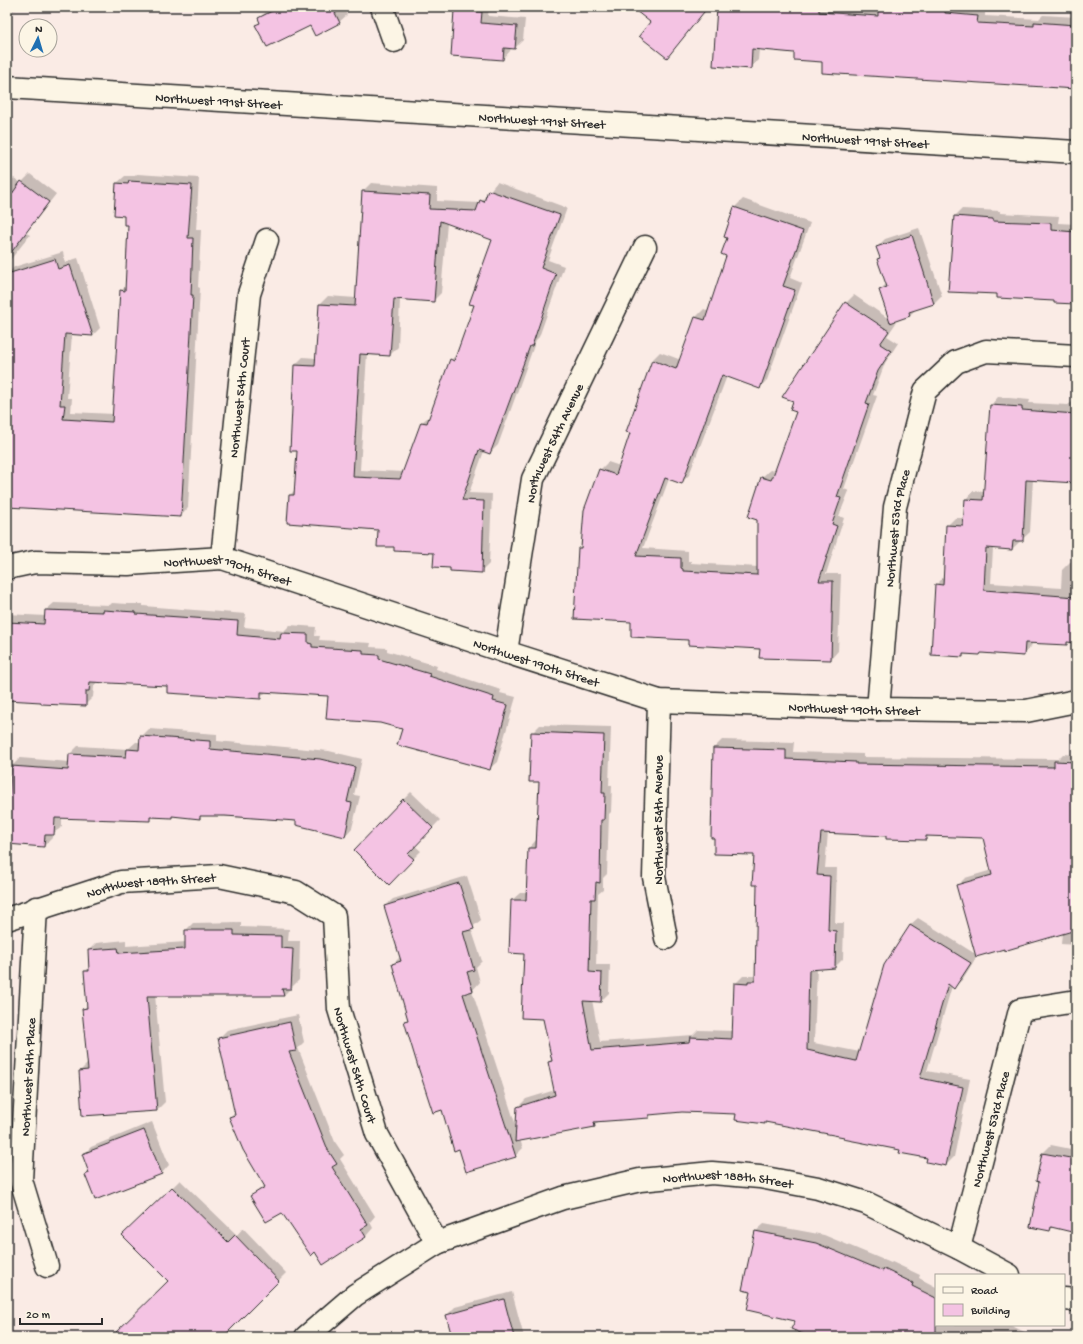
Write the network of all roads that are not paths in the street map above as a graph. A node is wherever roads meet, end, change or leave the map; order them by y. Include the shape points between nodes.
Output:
1 (382, 7) edge
2 (394, 41) dead end
3 (7, 88) edge
4 (1076, 152) edge
5 (267, 240) dead end
6 (645, 247) dead end
7 (1076, 356) edge
8 (222, 558) junction
9 (7, 568) edge
10 (506, 652) junction
11 (659, 701) junction
12 (1076, 701) edge
13 (878, 709) junction
14 (296, 892) joint
15 (36, 908) junction
16 (7, 919) edge
17 (666, 938) dead end
18 (1076, 1001) edge
19 (437, 1243) junction
20 (958, 1248) junction
21 (47, 1266) dead end
22 (1007, 1274) edge
23 (1065, 1299) edge
24 (1076, 1300) edge
25 (306, 1337) edge

1 - 2 street
3 - 4 street, Northwest 191st Street
5 - 8 street, Northwest 54th Court via 249,294
6 - 10 street, Northwest 54th Avenue via 533,479
7 - 13 street, Northwest 53rd Place via 986,351 956,362 925,391 895,507
8 - 9 street, Northwest 190th Street via 128,564 34,562
8 - 10 street, Northwest 190th Street
10 - 11 street, Northwest 190th Street
11 - 13 street, Northwest 190th Street
11 - 17 street, Northwest 54th Avenue via 654,877
12 - 13 street, Northwest 190th Street via 1026,711
14 - 15 street, Northwest 189th Street via 219,876 122,882
14 - 19 street, Northwest 54th Court via 334,916 339,1009 377,1134
15 - 16 street, Northwest 189th Street
15 - 21 street, Northwest 54th Place via 21,1180
18 - 20 street, Northwest 53rd Place via 1020,1010
19 - 20 street, Northwest 188th Street via 563,1198 640,1180 712,1173 760,1177 818,1188 866,1202
19 - 25 street, Northwest 188th Street via 355,1295
20 - 22 street, Northwest 188th Street
23 - 24 street

